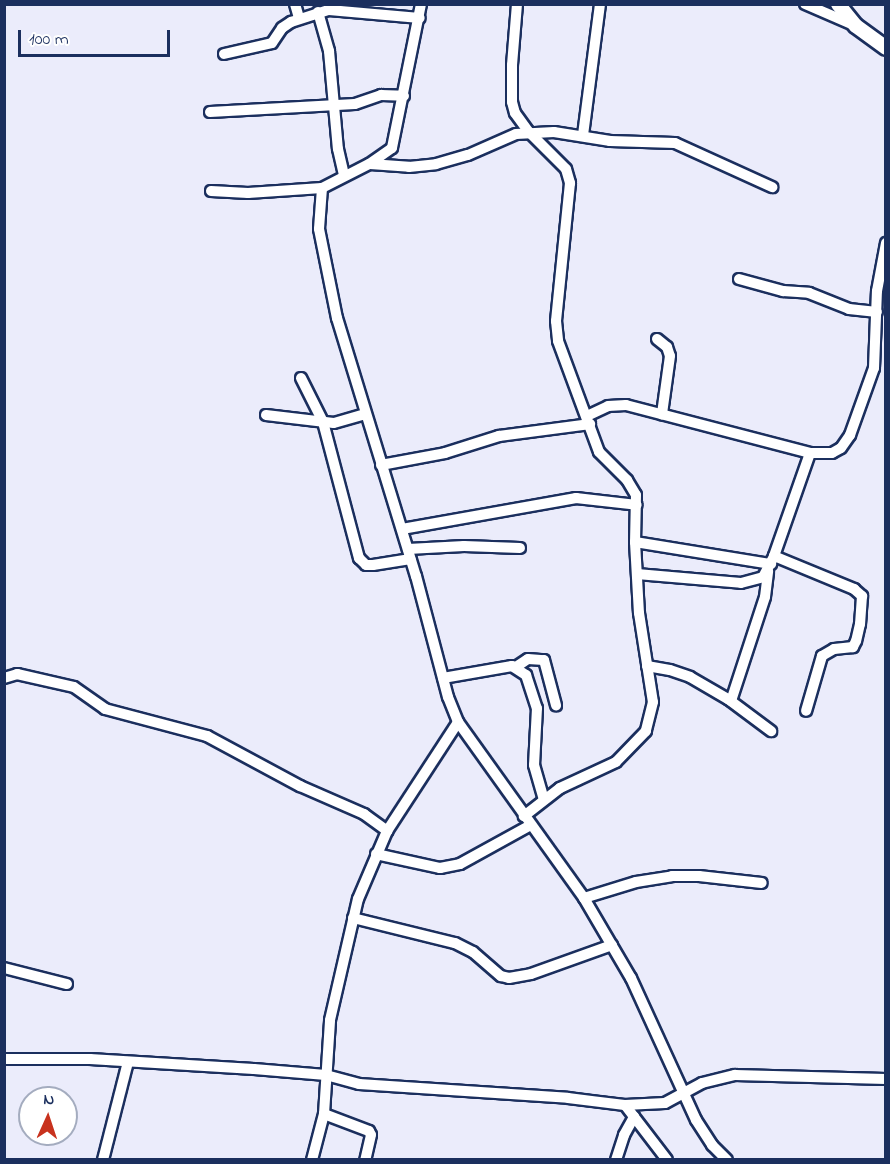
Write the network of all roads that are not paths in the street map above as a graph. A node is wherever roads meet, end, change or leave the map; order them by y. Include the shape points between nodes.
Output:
1 (295, 4) edge
2 (421, 4) edge
3 (518, 4) edge
4 (600, 4) edge
5 (805, 4) edge
6 (838, 4) edge
7 (318, 12) junction
8 (299, 18) junction
9 (420, 18) junction
10 (856, 26) junction
11 (885, 43) edge
12 (885, 48) edge
13 (224, 54) dead end
14 (404, 96) junction
15 (333, 104) junction
16 (210, 112) dead end
17 (530, 132) junction
18 (583, 135) junction
19 (369, 164) junction
20 (344, 175) junction
21 (772, 187) dead end
22 (322, 188) junction
23 (211, 191) dead end
24 (885, 243) edge
25 (739, 279) dead end
26 (879, 319) edge
27 (657, 339) dead end
28 (302, 378) dead end
29 (366, 414) junction
30 (662, 414) junction
31 (266, 415) dead end
32 (588, 420) junction
33 (323, 422) junction
34 (810, 453) junction
35 (381, 465) junction
36 (637, 505) junction
37 (402, 529) junction
38 (635, 542) junction
39 (520, 548) dead end
40 (410, 554) junction
41 (771, 564) junction
42 (637, 574) junction
43 (647, 666) junction
44 (516, 667) junction
45 (4, 678) edge
46 (443, 678) junction
47 (731, 701) junction
48 (556, 705) dead end
49 (806, 711) dead end
50 (458, 722) junction
51 (771, 731) dead end
52 (543, 800) junction
53 (527, 821) junction
54 (387, 831) junction
55 (376, 854) junction
56 (762, 883) dead end
57 (584, 898) junction
58 (353, 918) junction
59 (612, 945) junction
60 (4, 969) edge
61 (67, 984) dead end
62 (4, 1059) edge
63 (128, 1062) junction
64 (326, 1075) junction
65 (885, 1079) edge
66 (683, 1093) junction
67 (625, 1105) junction
68 (324, 1114) junction
69 (634, 1117) junction
70 (103, 1160) edge
71 (312, 1160) edge
72 (365, 1160) edge
73 (616, 1160) edge
74 (667, 1160) edge
75 (727, 1160) edge

1 - 8 street
2 - 9 street
3 - 17 street via 512,102 515,113
4 - 18 street
5 - 10 street
6 - 10 main road
7 - 8 street
7 - 9 street via 351,10
7 - 15 street via 329,51
8 - 13 street via 282,28 272,43
9 - 14 street
10 - 12 main road
11 - 12 street
14 - 15 street via 381,95 355,104
14 - 19 street via 392,148
15 - 16 street
15 - 20 street
17 - 18 street
17 - 19 street via 436,164
17 - 32 street via 566,169 570,183 556,321 558,341
18 - 21 street via 610,141 675,143
19 - 20 street
20 - 22 street
22 - 23 street
22 - 29 street via 318,217 322,253
24 - 26 street
25 - 26 street via 783,291 809,293
26 - 34 street via 874,368 850,435 832,453
27 - 30 street via 667,347 670,356
28 - 33 street
29 - 33 street via 343,422
29 - 35 street
30 - 32 street via 618,404 599,409
30 - 34 street
31 - 33 street
32 - 35 street via 499,436 445,453
32 - 36 street via 599,452 633,488
33 - 40 street via 359,558 366,565 373,565
34 - 41 street
35 - 37 street
36 - 37 street via 576,498
36 - 38 street
37 - 40 street
38 - 41 street
38 - 42 street
39 - 40 street via 464,546
40 - 46 street
41 - 42 street via 763,577 741,583
41 - 47 street via 765,597
41 - 49 street via 854,589 862,596 856,641 853,647 822,656
42 - 43 street
43 - 47 street via 681,673
43 - 52 street via 653,713 640,739 606,769 560,788
44 - 46 street
44 - 48 street via 528,659 544,660
44 - 52 street via 529,681 537,708 534,765
45 - 54 street via 17,674 74,687 105,709 213,738 300,786 364,814
46 - 50 street
47 - 51 street
50 - 53 street
50 - 54 street
52 - 53 street
53 - 55 street via 483,852 450,867 430,867
53 - 57 street
54 - 55 street
55 - 58 street
56 - 57 street via 672,876
57 - 59 street
58 - 59 street via 455,943 509,978
58 - 64 street via 330,1020
59 - 66 street
60 - 61 street
62 - 63 street
63 - 64 street
63 - 70 street
64 - 67 street via 359,1084
64 - 68 street
65 - 66 street via 735,1075 702,1083
66 - 67 street via 664,1103
66 - 75 street via 703,1133
67 - 69 street
68 - 71 street
68 - 72 street via 369,1131
69 - 73 street
69 - 74 street

